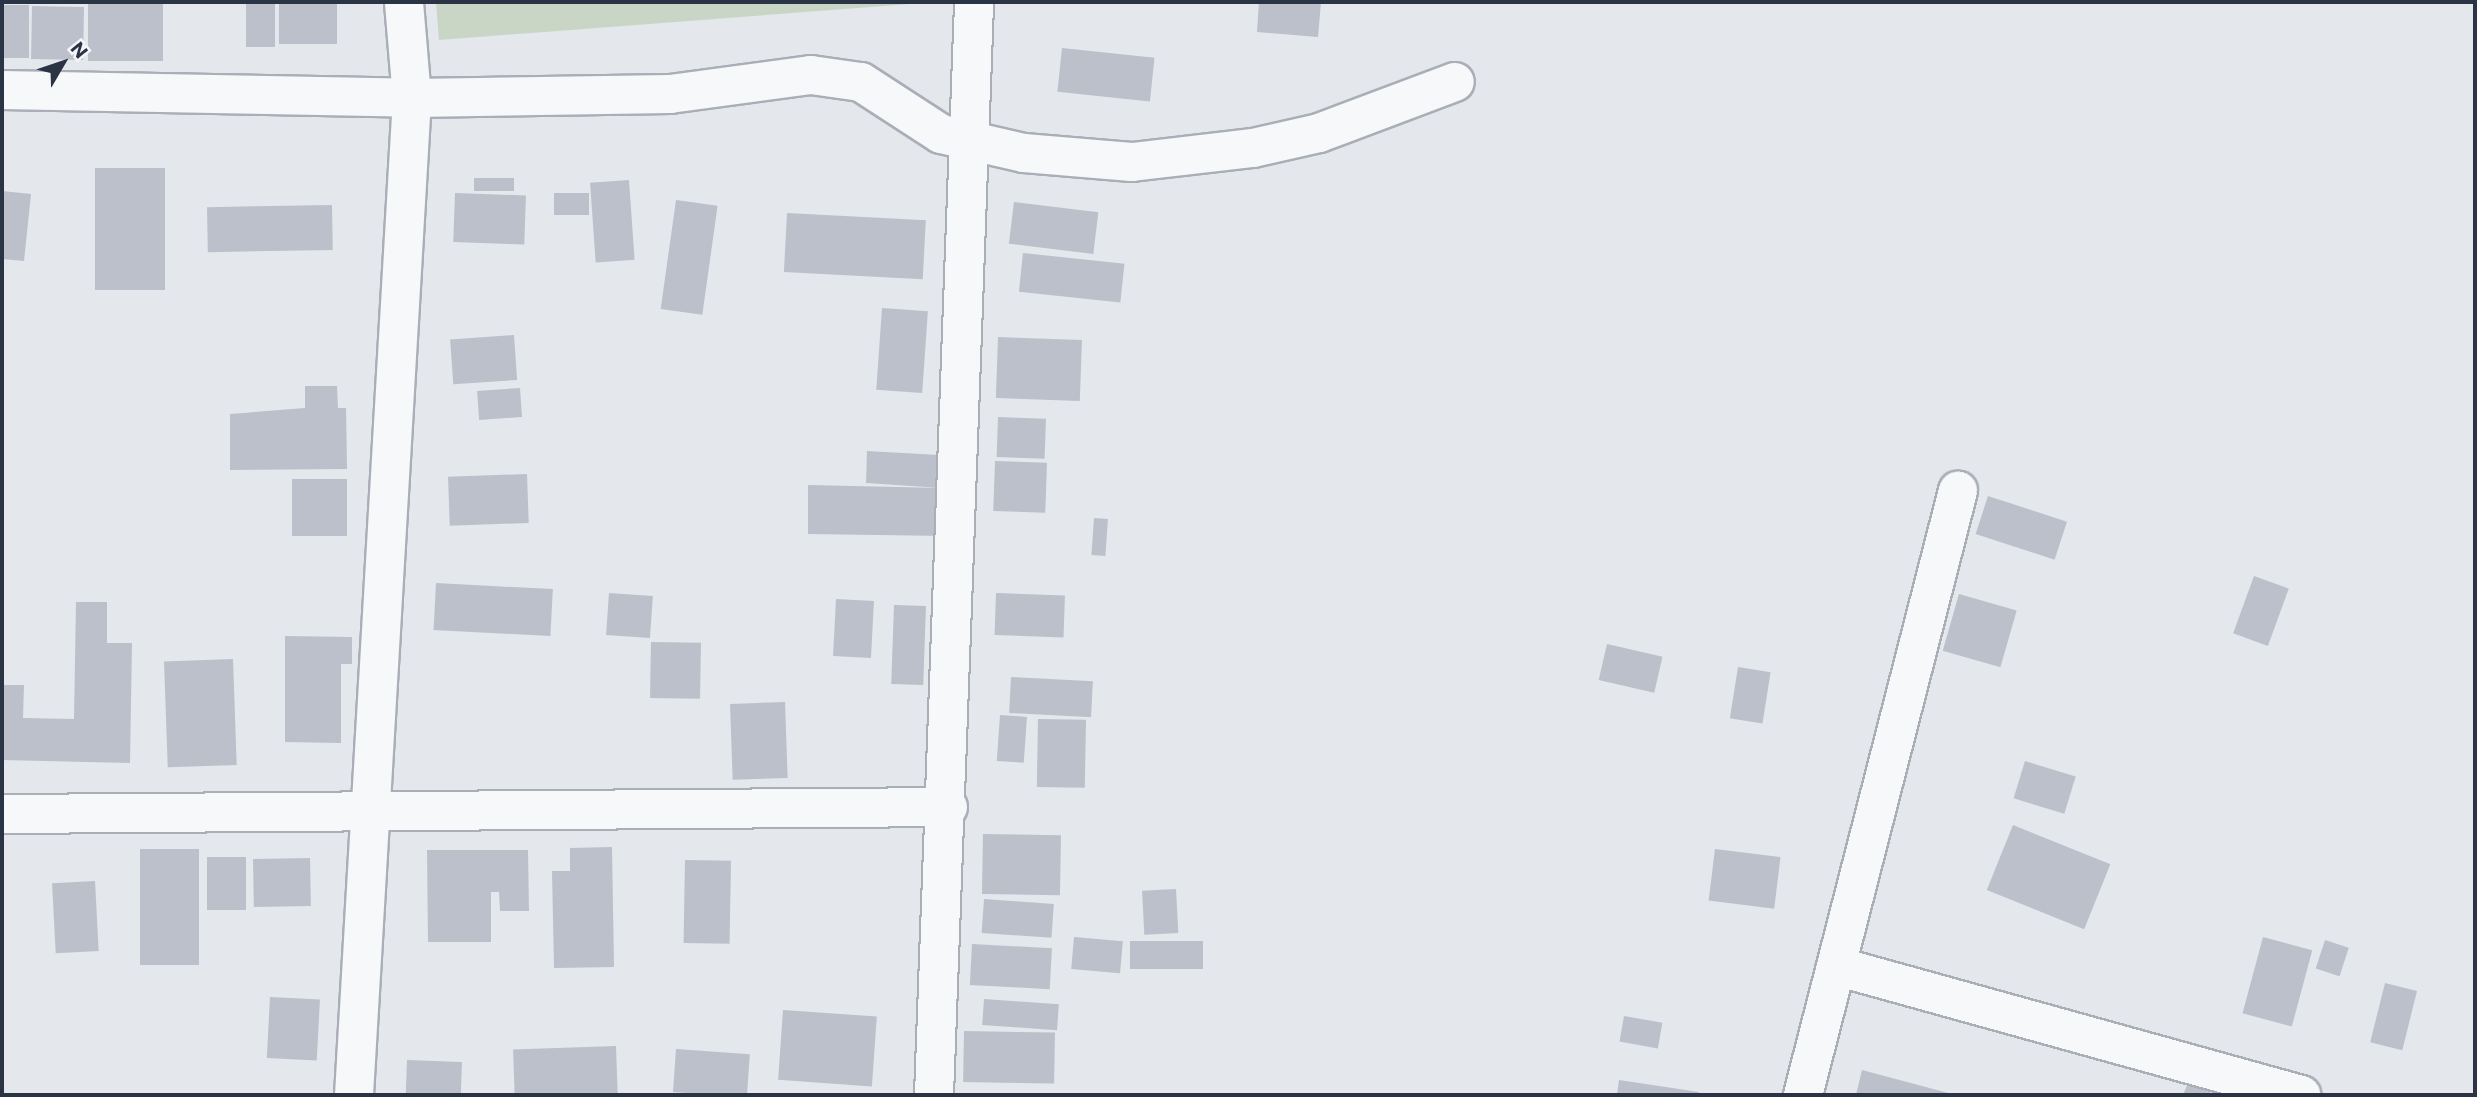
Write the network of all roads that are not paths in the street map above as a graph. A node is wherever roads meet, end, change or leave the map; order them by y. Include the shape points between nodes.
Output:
1 (404, 2) edge
2 (974, 2) edge
3 (1455, 82) dead end
4 (2, 90) edge
5 (412, 98) junction
6 (971, 141) junction
7 (1958, 491) dead end
8 (948, 807) junction
9 (375, 813) junction
10 (2, 814) edge
11 (1836, 966) junction
12 (354, 1095) edge
13 (934, 1095) edge
14 (1803, 1095) edge
15 (2301, 1095) edge

1 - 5 street
2 - 6 street
3 - 6 street via 1319,132 1186,159 1077,160
4 - 5 street
5 - 6 street via 670,94 811,75 861,82 940,134
5 - 9 street
6 - 8 street
7 - 11 street
8 - 9 street
8 - 13 street
9 - 10 street
9 - 12 street
11 - 14 street
11 - 15 street

